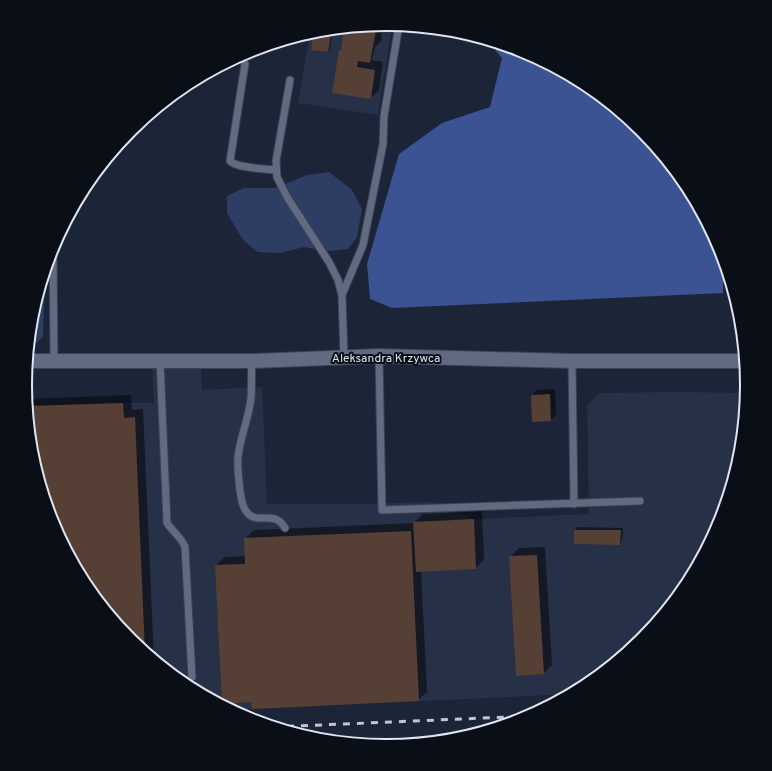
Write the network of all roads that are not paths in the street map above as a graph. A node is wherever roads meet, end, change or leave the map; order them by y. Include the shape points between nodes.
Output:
1 (398, 32) edge
2 (245, 64) dead end
3 (290, 80) dead end
4 (276, 170) junction
5 (53, 263) edge
6 (342, 296) junction
7 (379, 356) junction
8 (344, 357) junction
9 (32, 361) edge
10 (54, 361) junction
11 (160, 361) junction
12 (252, 361) junction
13 (572, 361) junction
14 (740, 361) edge
15 (640, 501) dead end
16 (574, 504) junction
17 (285, 528) dead end
18 (192, 677) dead end

1 - 6 lane via 384,116 383,144 363,245
2 - 4 lane via 230,161 240,166
3 - 4 lane
4 - 6 lane via 287,196 329,262
5 - 10 lane
6 - 8 lane
7 - 8 street, Aleksandra Krzywca
7 - 13 street, Aleksandra Krzywca
7 - 16 lane via 382,510
8 - 12 street, Aleksandra Krzywca
9 - 10 street, Aleksandra Krzywca
10 - 11 street, Aleksandra Krzywca
11 - 12 street, Aleksandra Krzywca
11 - 18 lane via 167,523 182,538 185,547
12 - 17 lane via 251,398 238,456 242,502 250,516 277,519
13 - 14 street, Aleksandra Krzywca
13 - 16 lane
15 - 16 lane

